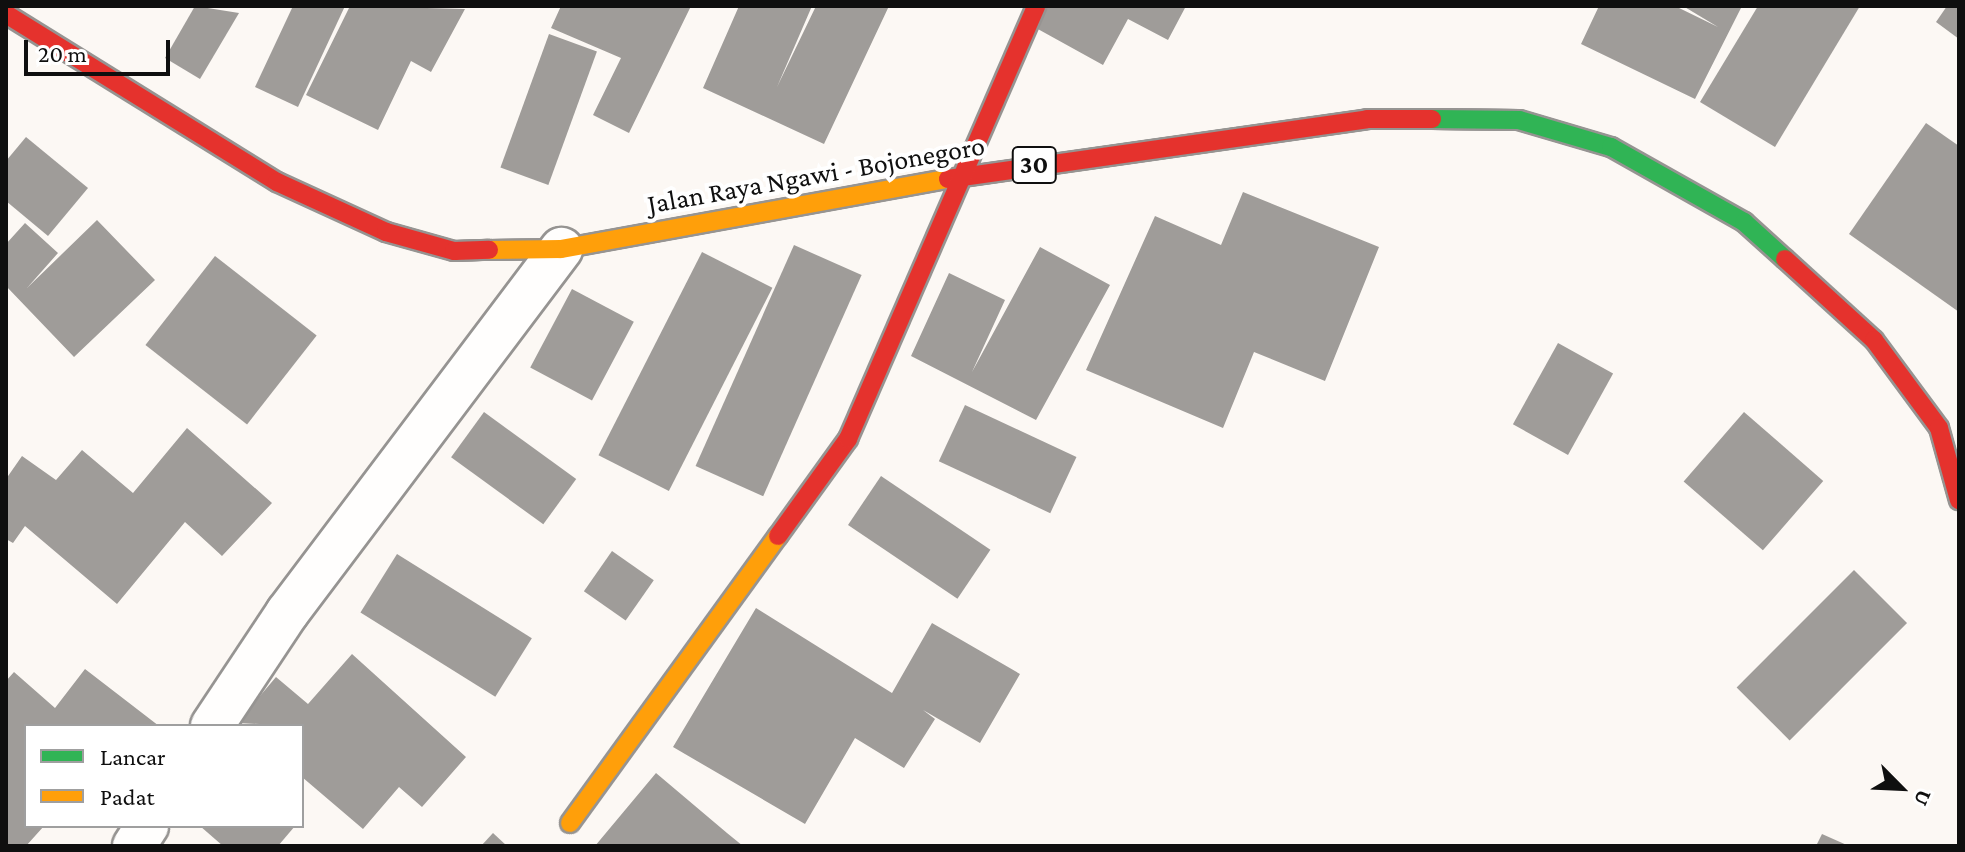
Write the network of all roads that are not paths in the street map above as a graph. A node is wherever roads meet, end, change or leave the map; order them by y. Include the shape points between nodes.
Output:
1 (1036, 6) edge
2 (6, 14) edge
3 (969, 175) junction
4 (561, 249) junction
5 (1949, 425) edge
6 (1959, 500) edge
7 (213, 724) edge
8 (570, 823) dead end
9 (146, 828) edge
10 (134, 846) edge

1 - 3 main road
2 - 4 main road, Jalan Raya Ngawi - Bojonegoro / 30 via 277,182 386,232 454,251
3 - 4 main road, Jalan Raya Ngawi - Bojonegoro / 30
3 - 5 main road, Jalan Raya Ngawi - Bojonegoro / 30 via 1367,119 1519,120 1611,147 1744,222 1874,340
3 - 8 main road via 848,439
4 - 7 street via 287,613
5 - 6 main road, Jalan Raya Ngawi - Bojonegoro / 30
9 - 10 street

